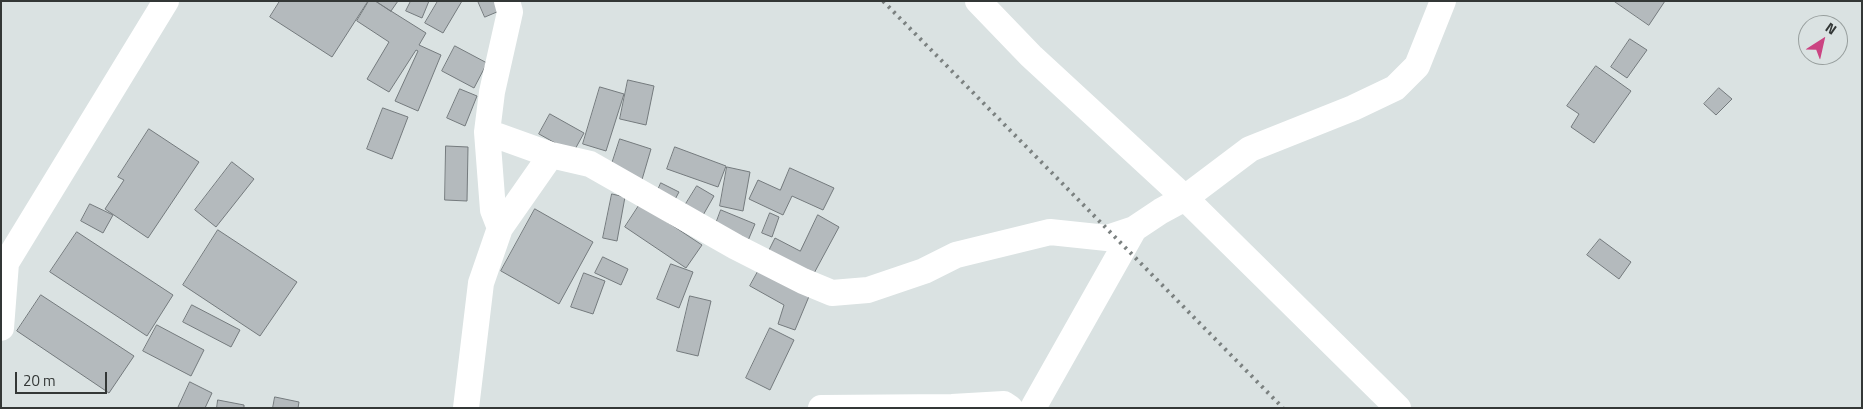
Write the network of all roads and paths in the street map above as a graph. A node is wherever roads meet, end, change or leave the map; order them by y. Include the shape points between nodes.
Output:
1 (166, 1) edge
2 (507, 1) edge
3 (978, 1) edge
4 (1443, 1) edge
5 (487, 132) junction
6 (551, 155) junction
7 (1185, 198) junction
8 (500, 228) junction
9 (1134, 229) junction
10 (1, 328) edge
11 (466, 408) edge
12 (821, 408) edge
13 (1010, 408) edge
14 (1033, 408) edge
15 (1398, 408) edge

1 - 10 street via 6,263
2 - 5 street via 510,12 492,92
3 - 7 street via 1031,56
4 - 7 street via 1417,66 1394,88 1250,149
5 - 6 street
5 - 8 street via 493,210
6 - 8 street
6 - 9 street via 590,164 736,247 832,293 868,290 956,255 1050,232 1107,238
7 - 9 street
7 - 15 street
8 - 11 street via 481,283
9 - 14 street
12 - 13 street via 1004,404

